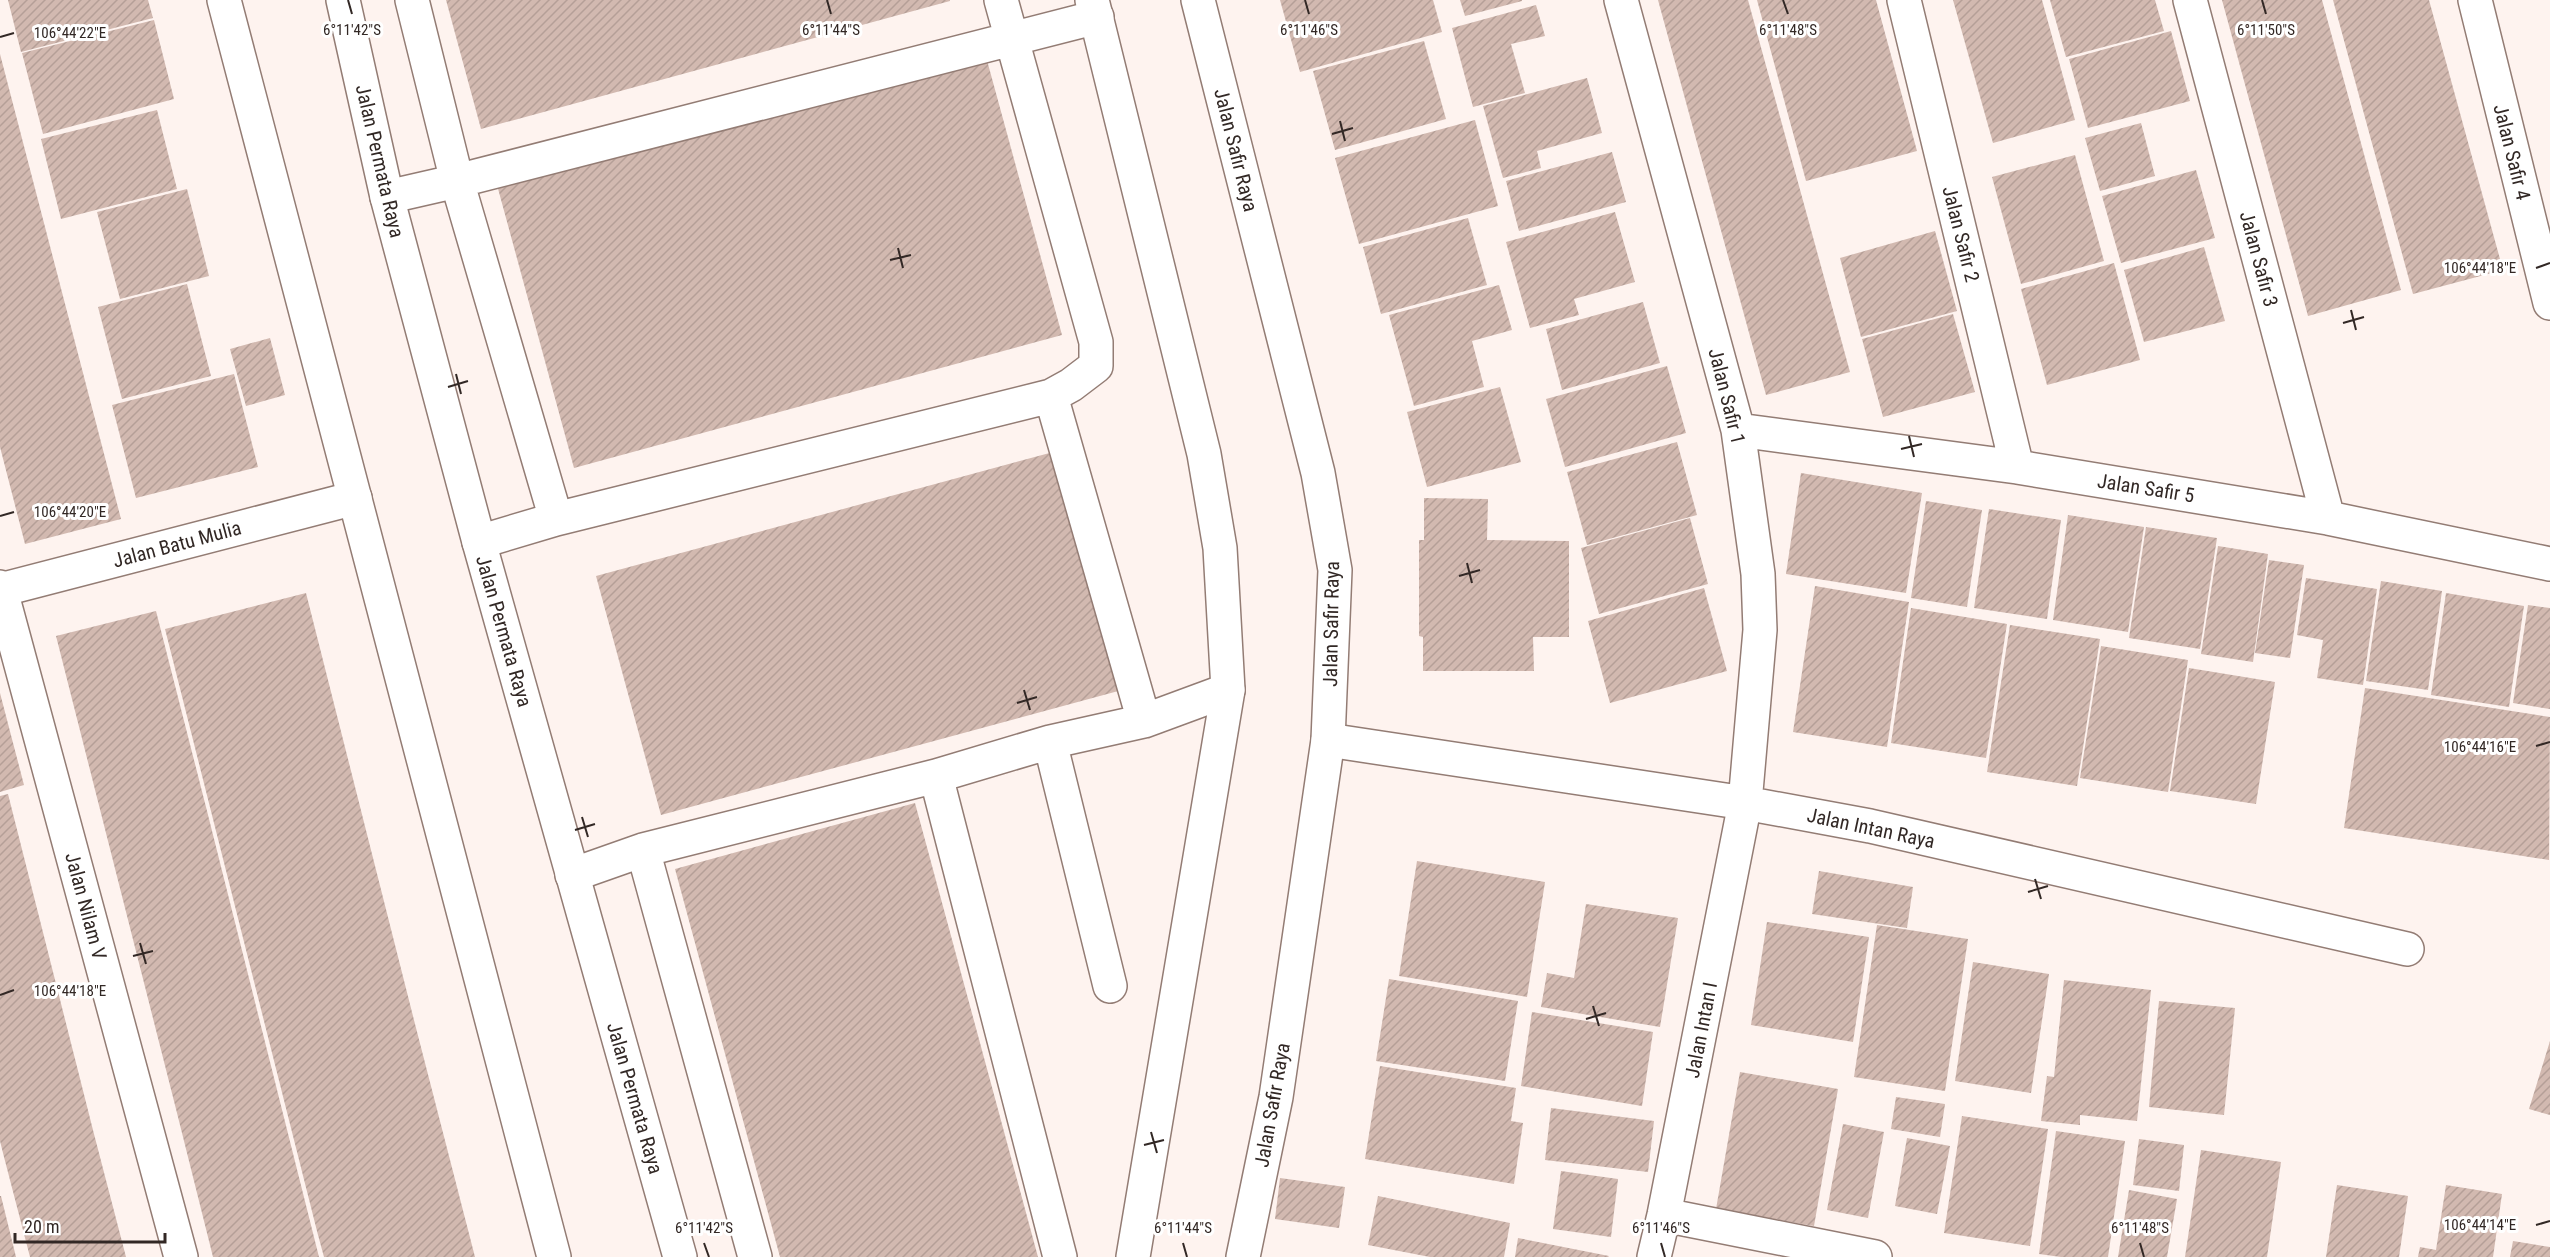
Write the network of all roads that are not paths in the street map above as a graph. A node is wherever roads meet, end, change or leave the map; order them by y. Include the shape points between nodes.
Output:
1 (224, 0) edge
2 (343, 0) edge
3 (412, 0) edge
4 (1002, 0) edge
5 (1198, 0) edge
6 (1621, 0) edge
7 (1904, 0) edge
8 (2190, 0) edge
9 (2475, 0) edge
10 (1095, 8) edge
11 (1012, 39) junction
12 (457, 181) junction
13 (387, 197) junction
14 (2550, 303) edge
15 (1051, 396) junction
16 (1738, 430) junction
17 (2017, 467) junction
18 (355, 498) junction
19 (2328, 518) junction
20 (556, 519) junction
21 (479, 542) junction
22 (2550, 564) edge
23 (0, 589) edge
24 (1228, 690) junction
25 (1144, 721) junction
26 (1329, 740) junction
27 (1050, 742) junction
28 (936, 776) junction
29 (1744, 803) junction
30 (643, 850) junction
31 (572, 875) junction
32 (2407, 949) dead end
33 (1110, 986) dead end
34 (1665, 1215) junction
35 (1823, 1251) edge
36 (181, 1257) edge
37 (554, 1257) edge
38 (680, 1257) edge
39 (755, 1257) edge
40 (1060, 1257) edge
41 (1134, 1257) edge
42 (1243, 1257) edge
43 (1654, 1257) edge
44 (1875, 1257) edge

1 - 18 street
2 - 13 street, Jalan Permata Raya
3 - 12 street
4 - 11 street
5 - 26 street, Jalan Safir Raya via 1320,484 1335,570
6 - 16 street, Jalan Safir 1
7 - 17 street, Jalan Safir 2
8 - 19 street, Jalan Safir 3
9 - 14 street, Jalan Safir 4
10 - 11 street
10 - 24 street via 1203,454 1220,548
11 - 12 street
11 - 15 street via 1096,342 1096,366
12 - 13 street
12 - 20 street
13 - 21 street, Jalan Permata Raya
15 - 20 street
15 - 25 street
16 - 17 street, Jalan Safir 5
16 - 29 street, Jalan Safir 1 via 1758,574 1760,630
17 - 19 street, Jalan Safir 5
18 - 23 street, Jalan Batu Mulia
18 - 37 street
19 - 22 street, Jalan Safir 5
20 - 21 street
21 - 31 street, Jalan Permata Raya
23 - 36 street, Jalan Nilam V
24 - 25 street
24 - 41 street
25 - 27 street
26 - 29 street, Jalan Intan Raya
26 - 42 street, Jalan Safir Raya via 1276,1097
27 - 28 street
27 - 33 street
28 - 30 street
28 - 40 street
29 - 32 street, Jalan Intan Raya via 1870,826
29 - 34 street, Jalan Intan I
30 - 31 street
30 - 39 street
31 - 38 street, Jalan Permata Raya
34 - 35 street
34 - 43 street, Jalan Intan I
35 - 44 street

